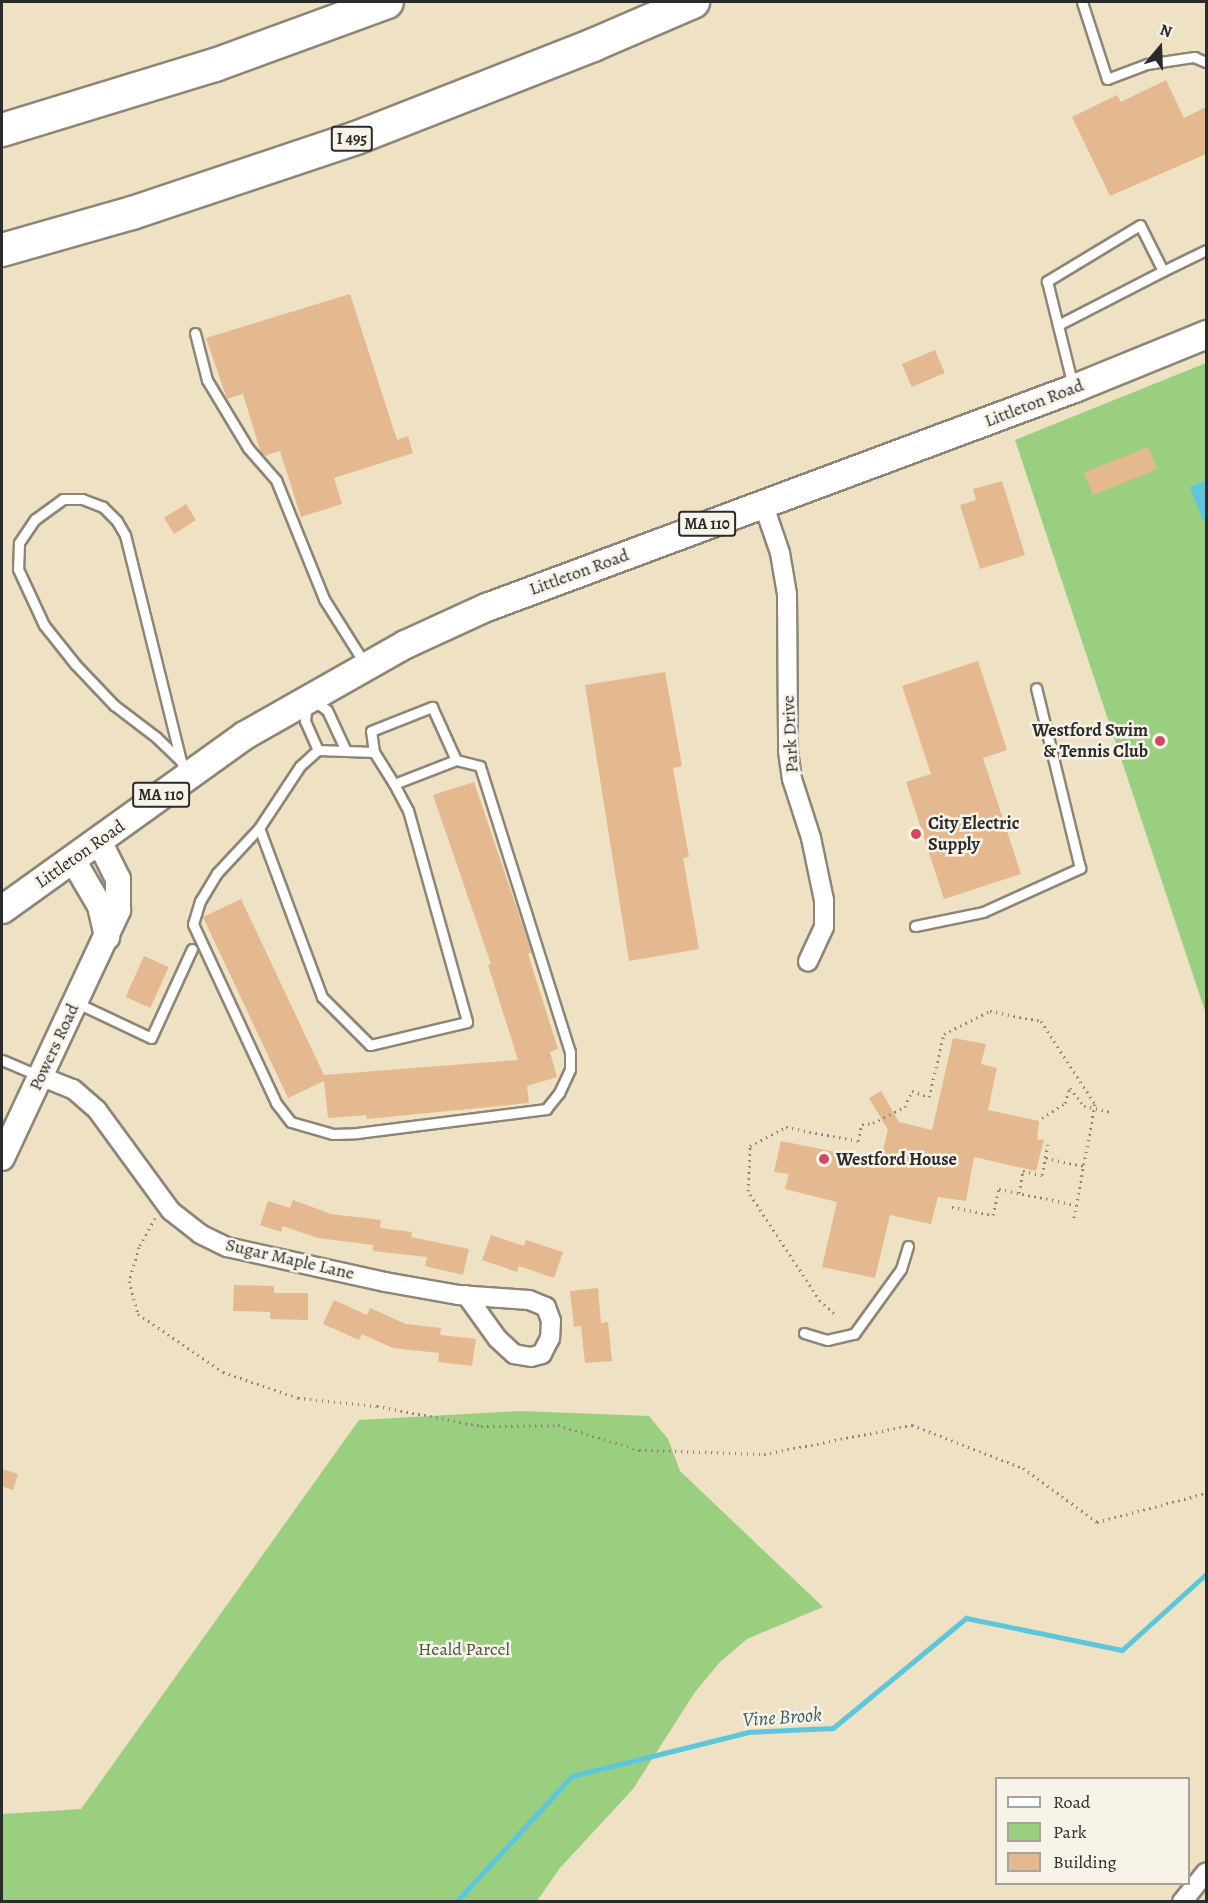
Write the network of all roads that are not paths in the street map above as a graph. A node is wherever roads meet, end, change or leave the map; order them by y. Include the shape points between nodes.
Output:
1 (387, 2) edge
2 (693, 2) edge
3 (1082, 2) edge
4 (1206, 62) edge
5 (2, 130) edge
6 (2, 250) edge
7 (1206, 250) edge
8 (1163, 271) junction
9 (1058, 325) junction
10 (195, 333) dead end
11 (1206, 334) edge
12 (1074, 388) junction
13 (764, 503) junction
14 (365, 664) junction
15 (1036, 688) dead end
16 (308, 696) junction
17 (318, 750) junction
18 (346, 751) junction
19 (374, 752) junction
20 (456, 760) junction
21 (184, 769) junction
22 (394, 784) junction
23 (259, 828) junction
24 (99, 841) junction
25 (73, 860) junction
26 (2, 909) edge
27 (915, 926) dead end
28 (106, 937) junction
29 (192, 949) dead end
30 (808, 961) dead end
31 (75, 1002) junction
32 (2, 1060) edge
33 (40, 1076) junction
34 (2, 1158) edge
35 (908, 1246) dead end
36 (466, 1295) junction
37 (804, 1333) dead end
38 (1206, 1872) edge
39 (1182, 1902) edge

1 - 5 highway via 215,64
2 - 6 highway, I 495 via 356,138 132,213
3 - 4 lane via 1107,79 1147,64 1194,57
7 - 8 lane
8 - 9 lane
8 - 9 lane via 1140,225 1047,281
9 - 12 lane
10 - 14 lane via 207,380 248,448 276,480 324,599
11 - 12 main road, Littleton Road / MA 110
12 - 13 main road, Littleton Road / MA 110
13 - 14 main road, Littleton Road / MA 110 via 486,607
13 - 30 street, Park Drive via 780,553 787,594 790,770 820,870 824,900 824,927
14 - 16 main road, Littleton Road / MA 110
15 - 27 lane via 1080,868 983,912
16 - 17 lane via 305,721
16 - 18 lane via 327,710
16 - 21 main road, Littleton Road / MA 110
17 - 18 lane
17 - 23 lane via 300,766
18 - 19 lane
19 - 20 lane via 371,731 432,707
19 - 22 lane
20 - 22 lane
20 - 23 lane via 480,766 570,1052 570,1069 546,1109 357,1133 333,1134 291,1122 276,1103 193,924 200,901 217,873
21 - 21 lane via 75,664 44,625 18,569 19,543 35,519 63,499 82,499 103,507 124,535
21 - 24 main road, Littleton Road / MA 110
22 - 23 lane via 408,810 467,1022 370,1045 322,997
24 - 25 main road, Littleton Road / MA 110
24 - 28 main road, Powers Road via 113,865 120,897
25 - 26 main road, Littleton Road / MA 110
25 - 28 main road via 100,906
28 - 31 main road, Powers Road
29 - 31 lane via 151,1038
31 - 33 main road, Powers Road
32 - 33 lane
33 - 34 main road, Powers Road
33 - 36 street, Sugar Maple Lane via 73,1089 97,1110 164,1202 201,1234 227,1247 385,1282
35 - 37 lane via 902,1269 854,1334 827,1340
36 - 36 street, Sugar Maple Lane via 529,1300 546,1307 550,1338 542,1354 531,1357 514,1353 496,1338
38 - 39 street

